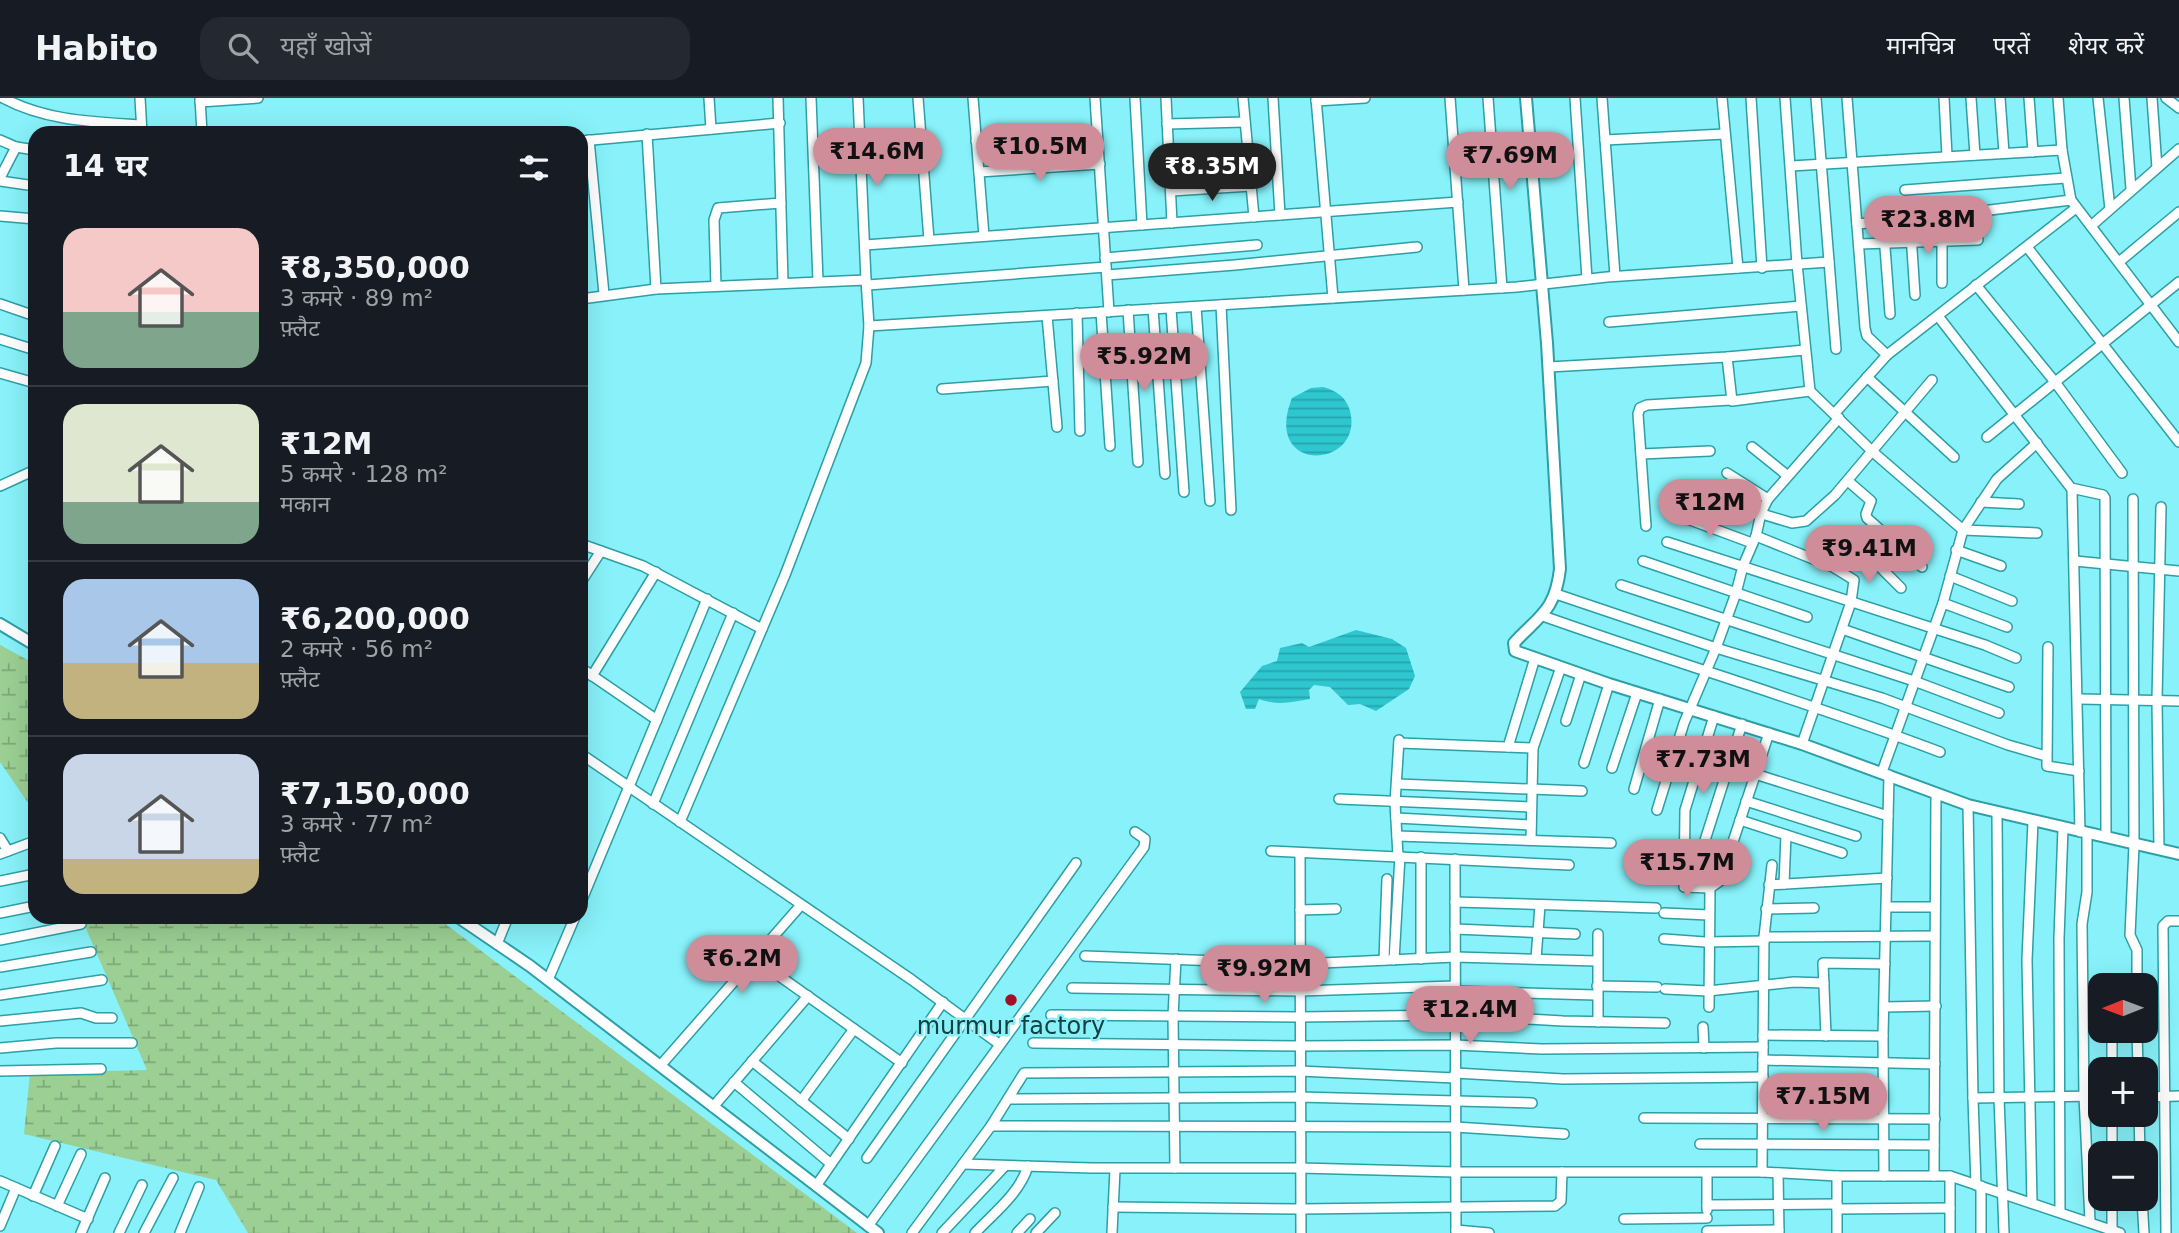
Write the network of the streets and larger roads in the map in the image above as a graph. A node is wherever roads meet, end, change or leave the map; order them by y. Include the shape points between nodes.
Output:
1 (3, 98) edge
2 (141, 98) edge
3 (258, 98) edge
4 (709, 98) edge
5 (778, 98) edge
6 (811, 98) edge
7 (858, 98) edge
8 (918, 98) edge
9 (972, 98) edge
10 (1095, 98) edge
11 (1135, 98) edge
12 (1166, 98) edge
13 (1243, 98) edge
14 (1273, 98) edge
15 (1365, 98) edge
16 (1450, 98) edge
17 (1488, 98) edge
18 (1526, 98) edge
19 (1575, 98) edge
20 (1602, 98) edge
21 (1722, 98) edge
22 (1751, 98) edge
23 (1786, 98) edge
24 (1816, 98) edge
25 (1847, 98) edge
26 (1944, 98) edge
27 (1971, 98) edge
28 (2000, 98) edge
29 (2029, 98) edge
30 (2058, 98) edge
31 (2098, 98) edge
32 (2124, 98) edge
33 (2152, 98) edge
34 (2166, 98) edge
35 (200, 100) edge
36 (1316, 100) edge
37 (2179, 108) edge
38 (1245, 121) junction
39 (780, 123) junction
40 (1167, 124) junction
41 (117, 126) edge
42 (142, 126) edge
43 (202, 126) edge
44 (711, 129) junction
45 (1096, 132) junction
46 (647, 134) junction
47 (1725, 134) junction
48 (0, 140) edge
49 (588, 140) edge
50 (1605, 140) junction
51 (976, 141) junction
52 (16, 147) junction
53 (28, 149) edge
54 (2179, 149) edge
55 (2062, 150) junction
56 (2033, 152) junction
57 (2004, 153) junction
58 (1248, 154) junction
59 (1975, 155) junction
60 (1947, 156) junction
61 (1169, 159) junction
62 (1852, 161) junction
63 (588, 164) edge
64 (1100, 164) junction
65 (1821, 164) junction
66 (1791, 166) junction
67 (2157, 169) junction
68 (978, 172) junction
69 (2066, 178) junction
70 (0, 180) edge
71 (28, 185) edge
72 (1251, 186) junction
73 (2131, 189) junction
74 (1905, 190) dead end
75 (1171, 191) junction
76 (1458, 202) junction
77 (782, 203) junction
78 (2073, 204) junction
79 (2110, 209) junction
80 (1325, 212) junction
81 (2179, 212) edge
82 (1280, 215) junction
83 (0, 216) edge
84 (1254, 217) junction
85 (28, 218) edge
86 (1910, 219) junction
87 (1883, 221) junction
88 (1171, 223) junction
89 (1857, 224) junction
90 (1142, 225) junction
91 (2091, 226) junction
92 (1102, 228) junction
93 (984, 236) junction
94 (929, 240) junction
95 (1978, 240) dead end
96 (1942, 242) junction
97 (1912, 243) junction
98 (865, 244) junction
99 (1859, 244) junction
100 (1885, 244) junction
101 (1258, 245) dead end
102 (1417, 247) dead end
103 (2027, 247) junction
104 (1329, 256) junction
105 (1829, 262) junction
106 (2119, 262) junction
107 (1797, 264) junction
108 (1106, 267) junction
109 (1738, 268) junction
110 (1762, 268) junction
111 (1615, 276) junction
112 (1587, 279) junction
113 (818, 281) junction
114 (867, 282) junction
115 (2179, 282) edge
116 (783, 283) junction
117 (1942, 283) dead end
118 (1543, 284) junction
119 (1976, 285) junction
120 (716, 286) junction
121 (1503, 288) junction
122 (656, 289) junction
123 (1464, 290) junction
124 (604, 295) junction
125 (1915, 295) dead end
126 (588, 298) edge
127 (1332, 298) junction
128 (0, 304) edge
129 (2149, 304) junction
130 (1221, 305) junction
131 (1196, 306) junction
132 (1801, 306) junction
133 (1153, 309) junction
134 (1171, 309) junction
135 (1128, 310) junction
136 (1105, 312) junction
137 (1077, 313) junction
138 (28, 314) edge
139 (1890, 314) dead end
140 (1047, 316) junction
141 (1938, 316) junction
142 (1609, 322) dead end
143 (869, 326) junction
144 (0, 339) edge
145 (2179, 342) edge
146 (2103, 343) junction
147 (28, 348) edge
148 (1836, 349) dead end
149 (1805, 350) junction
150 (1887, 355) junction
151 (1727, 357) junction
152 (1549, 367) junction
153 (0, 373) edge
154 (1867, 377) junction
155 (1932, 380) dead end
156 (28, 381) edge
157 (1053, 381) junction
158 (2055, 382) junction
159 (942, 389) dead end
160 (1810, 391) junction
161 (1731, 400) junction
162 (1906, 412) junction
163 (1837, 415) junction
164 (2014, 415) junction
165 (1057, 427) dead end
166 (1080, 431) dead end
167 (1987, 437) dead end
168 (2179, 442) edge
169 (2037, 443) junction
170 (1110, 446) dead end
171 (1752, 447) dead end
172 (1710, 451) dead end
173 (1873, 452) junction
174 (1641, 454) junction
175 (1954, 457) dead end
176 (1138, 462) dead end
177 (28, 473) edge
178 (1727, 473) dead end
179 (2122, 473) dead end
180 (1165, 474) dead end
181 (1788, 476) junction
182 (1848, 481) junction
183 (0, 486) edge
184 (2072, 490) junction
185 (1184, 492) dead end
186 (1702, 496) dead end
187 (1768, 499) junction
188 (2133, 499) dead end
189 (1210, 501) dead end
190 (1981, 502) junction
191 (2019, 504) dead end
192 (2161, 507) dead end
193 (1231, 510) dead end
194 (1761, 513) junction
195 (1682, 517) dead end
196 (1646, 526) dead end
197 (1963, 530) junction
198 (2036, 533) dead end
199 (1886, 535) junction
200 (1754, 540) junction
201 (1667, 542) dead end
202 (588, 546) edge
203 (1956, 550) junction
204 (601, 551) junction
205 (1643, 561) dead end
206 (2075, 561) junction
207 (2105, 563) junction
208 (1743, 566) junction
209 (2001, 566) dead end
210 (1922, 567) dead end
211 (2132, 567) junction
212 (2159, 570) junction
213 (588, 571) edge
214 (2179, 571) edge
215 (656, 572) junction
216 (1950, 576) junction
217 (1621, 585) dead end
218 (1901, 588) dead end
219 (1736, 593) junction
220 (1556, 594) junction
221 (707, 599) junction
222 (2012, 601) dead end
223 (1851, 602) junction
224 (1943, 603) junction
225 (733, 613) junction
226 (1543, 616) junction
227 (1807, 617) dead end
228 (1727, 618) junction
229 (0, 624) edge
230 (2007, 627) dead end
231 (1934, 628) junction
232 (762, 629) junction
233 (1842, 629) junction
234 (28, 641) edge
235 (2048, 647) dead end
236 (1716, 648) junction
237 (1834, 655) junction
238 (1924, 656) junction
239 (1535, 658) junction
240 (2016, 658) dead end
241 (1561, 667) junction
242 (588, 673) edge
243 (1705, 673) junction
244 (1581, 674) junction
245 (592, 676) junction
246 (1825, 681) junction
247 (1914, 681) junction
248 (1609, 684) junction
249 (2009, 687) dead end
250 (1637, 693) junction
251 (1660, 699) junction
252 (2079, 699) junction
253 (2104, 700) junction
254 (2132, 700) junction
255 (2157, 700) junction
256 (2179, 701) edge
257 (1816, 706) junction
258 (1905, 706) junction
259 (1690, 708) junction
260 (1999, 713) dead end
261 (1714, 716) junction
262 (657, 720) junction
263 (1566, 721) dead end
264 (1742, 724) junction
265 (1769, 733) junction
266 (1895, 735) junction
267 (1802, 744) junction
268 (1508, 747) junction
269 (1533, 748) junction
270 (1940, 751) dead end
271 (2046, 755) junction
272 (588, 759) edge
273 (1584, 762) dead end
274 (1612, 768) dead end
275 (2079, 771) junction
276 (1755, 774) junction
277 (1885, 774) junction
278 (1397, 785) junction
279 (629, 787) junction
280 (1531, 789) junction
281 (1634, 789) dead end
282 (1582, 792) dead end
283 (1936, 793) junction
284 (1339, 799) dead end
285 (1746, 801) junction
286 (1395, 803) junction
287 (653, 804) junction
288 (1968, 805) junction
289 (1531, 807) junction
290 (1657, 810) dead end
291 (1997, 813) junction
292 (1888, 816) junction
293 (1396, 818) junction
294 (1740, 820) junction
295 (2033, 821) junction
296 (680, 822) junction
297 (1531, 825) junction
298 (2063, 828) junction
299 (1135, 832) dead end
300 (2083, 832) junction
301 (1397, 835) junction
302 (1786, 835) junction
303 (1856, 835) dead end
304 (0, 838) edge
305 (2106, 838) junction
306 (1531, 840) junction
307 (1611, 843) dead end
308 (28, 844) edge
309 (2134, 845) junction
310 (2159, 849) junction
311 (1271, 851) dead end
312 (4, 853) edge
313 (1300, 853) junction
314 (1842, 853) dead end
315 (2179, 854) edge
316 (1399, 856) junction
317 (1700, 856) dead end
318 (1421, 857) junction
319 (1455, 859) junction
320 (1076, 863) dead end
321 (1772, 864) dead end
322 (1569, 865) dead end
323 (28, 875) edge
324 (1887, 878) junction
325 (1387, 879) dead end
326 (0, 881) edge
327 (1784, 884) junction
328 (588, 885) edge
329 (1769, 885) junction
330 (1710, 888) junction
331 (1455, 902) junction
332 (801, 905) junction
333 (1540, 905) junction
334 (1887, 906) junction
335 (28, 907) edge
336 (1935, 907) junction
337 (1814, 908) dead end
338 (1336, 909) dead end
339 (1766, 909) junction
340 (1300, 910) junction
341 (0, 913) edge
342 (1709, 915) junction
343 (2179, 921) edge
344 (81, 924) dead end
345 (468, 924) edge
346 (505, 924) edge
347 (572, 924) edge
348 (1455, 929) junction
349 (1538, 932) junction
350 (1575, 934) dead end
351 (1598, 934) dead end
352 (1886, 935) junction
353 (1935, 936) junction
354 (1664, 939) dead end
355 (1764, 939) junction
356 (0, 940) edge
357 (1709, 941) junction
358 (497, 943) junction
359 (91, 951) dead end
360 (1085, 956) dead end
361 (1455, 957) junction
362 (754, 958) junction
363 (1176, 959) junction
364 (1421, 959) junction
365 (1536, 959) junction
366 (1389, 960) junction
367 (1597, 961) junction
368 (1300, 964) junction
369 (1885, 964) junction
370 (0, 967) edge
371 (2137, 973) edge
372 (102, 980) dead end
373 (548, 980) junction
374 (1824, 983) junction
375 (1764, 985) junction
376 (1072, 988) dead end
377 (1174, 989) junction
378 (1455, 989) junction
379 (1597, 990) junction
380 (1300, 991) junction
381 (1708, 991) junction
382 (0, 995) edge
383 (808, 996) junction
384 (943, 1002) junction
385 (1936, 1006) junction
386 (1709, 1007) dead end
387 (1885, 1007) junction
388 (1051, 1014) dead end
389 (1455, 1015) junction
390 (1173, 1016) junction
391 (112, 1017) dead end
392 (1300, 1017) junction
393 (965, 1020) junction
394 (0, 1021) edge
395 (1598, 1022) junction
396 (1665, 1023) dead end
397 (1703, 1027) dead end
398 (854, 1029) junction
399 (1763, 1035) junction
400 (1826, 1036) junction
401 (1883, 1036) junction
402 (132, 1043) dead end
403 (1033, 1043) dead end
404 (999, 1044) junction
405 (1174, 1044) junction
406 (1455, 1045) junction
407 (1300, 1046) junction
408 (1763, 1047) junction
409 (0, 1048) edge
410 (1704, 1048) junction
411 (1763, 1060) junction
412 (752, 1061) junction
413 (902, 1063) junction
414 (1883, 1063) junction
415 (1936, 1064) junction
416 (660, 1066) junction
417 (101, 1069) dead end
418 (0, 1071) edge
419 (1300, 1071) junction
420 (1175, 1072) junction
421 (1455, 1075) junction
422 (1763, 1077) junction
423 (734, 1082) junction
424 (1763, 1088) junction
425 (1883, 1088) junction
426 (2084, 1096) junction
427 (2088, 1096) edge
428 (2158, 1096) edge
429 (2164, 1096) junction
430 (2179, 1096) edge
431 (1299, 1097) junction
432 (1999, 1097) junction
433 (2029, 1097) junction
434 (2059, 1097) junction
435 (1972, 1098) junction
436 (1008, 1099) junction
437 (1175, 1099) junction
438 (1455, 1100) junction
439 (801, 1101) junction
440 (1532, 1103) dead end
441 (713, 1107) junction
442 (1644, 1118) dead end
443 (1762, 1118) junction
444 (1883, 1118) junction
445 (1935, 1119) junction
446 (991, 1126) junction
447 (1175, 1127) junction
448 (1455, 1127) junction
449 (1299, 1128) junction
450 (1564, 1134) dead end
451 (849, 1139) junction
452 (1700, 1144) dead end
453 (1934, 1145) junction
454 (55, 1146) dead end
455 (1762, 1146) junction
456 (1883, 1146) junction
457 (81, 1154) dead end
458 (867, 1158) dead end
459 (831, 1164) junction
460 (963, 1164) junction
461 (1004, 1166) junction
462 (1028, 1166) junction
463 (1115, 1168) junction
464 (1175, 1168) junction
465 (1300, 1168) junction
466 (1455, 1172) junction
467 (1562, 1172) junction
468 (1762, 1172) junction
469 (1707, 1173) junction
470 (1778, 1173) junction
471 (1836, 1176) junction
472 (1884, 1176) junction
473 (1934, 1176) junction
474 (1950, 1176) junction
475 (105, 1178) dead end
476 (173, 1178) dead end
477 (0, 1181) edge
478 (142, 1185) dead end
479 (1979, 1185) junction
480 (816, 1186) junction
481 (199, 1187) dead end
482 (16, 1188) junction
483 (2003, 1194) junction
484 (33, 1196) junction
485 (2032, 1203) junction
486 (1707, 1205) junction
487 (1779, 1205) junction
488 (57, 1206) junction
489 (1456, 1206) junction
490 (1837, 1206) junction
491 (1113, 1207) junction
492 (1950, 1208) junction
493 (1301, 1209) junction
494 (2114, 1211) edge
495 (2143, 1211) edge
496 (2060, 1212) junction
497 (1055, 1213) dead end
498 (1707, 1218) junction
499 (88, 1219) junction
500 (1030, 1219) dead end
501 (1624, 1219) dead end
502 (0, 1226) edge
503 (2096, 1226) edge
504 (873, 1229) edge
505 (2116, 1231) edge
506 (1456, 1232) edge
507 (1707, 1232) edge
508 (1779, 1232) edge
509 (81, 1233) edge
510 (119, 1233) edge
511 (144, 1233) edge
512 (180, 1233) edge
513 (912, 1233) edge
514 (942, 1233) edge
515 (975, 1233) edge
516 (1017, 1233) edge
517 (1036, 1233) edge
518 (1112, 1233) edge
519 (1301, 1233) edge
520 (1489, 1233) edge
521 (1837, 1233) edge
522 (1950, 1233) edge
523 (1981, 1233) edge
524 (2004, 1233) edge
525 (2144, 1233) edge
526 (2166, 1233) edge

1 - 41 street via 67,120
2 - 42 street
3 - 35 street
4 - 44 street
5 - 39 street
6 - 113 street
7 - 98 street
8 - 94 street
9 - 51 street
10 - 45 street
11 - 90 street
12 - 40 street
13 - 38 street
14 - 82 street
15 - 36 street
16 - 76 street
17 - 121 street
18 - 118 street
19 - 112 street
20 - 50 street
21 - 47 street
22 - 110 street
23 - 66 street
24 - 65 street
25 - 62 street
26 - 60 street
27 - 59 street
28 - 57 street
29 - 56 street
30 - 55 street
31 - 79 street
32 - 73 street
33 - 67 street
34 - 37 street
35 - 43 street
36 - 80 street
38 - 40 street
38 - 58 street
39 - 44 street
39 - 77 street
40 - 61 street
44 - 46 street
45 - 51 street
45 - 64 street
46 - 49 street
46 - 122 street
47 - 50 street
47 - 109 street
48 - 52 street
50 - 111 street
51 - 68 street
52 - 53 street
52 - 70 street
54 - 67 street
55 - 56 street
55 - 69 street
56 - 57 street
57 - 59 street
58 - 61 street
58 - 72 street
59 - 60 street
60 - 62 street
61 - 75 street
62 - 65 street
62 - 89 street
63 - 124 street
64 - 68 street
64 - 92 street
65 - 66 street
65 - 105 street
66 - 107 street
67 - 73 street
68 - 93 street
69 - 74 street
69 - 78 street
70 - 71 street
72 - 75 street
72 - 84 street
73 - 79 street
75 - 88 street
76 - 80 street
76 - 123 street
77 - 116 street
77 - 120 street via 718,208 714,220
78 - 86 street
78 - 91 street
78 - 103 street
79 - 91 street
80 - 82 street
80 - 104 street
81 - 106 street
82 - 84 street
83 - 85 street
84 - 88 street
86 - 87 street
86 - 97 street
87 - 89 street
87 - 100 street
88 - 90 street
89 - 99 street
90 - 92 street
91 - 106 street
92 - 93 street
92 - 108 street
93 - 94 street
94 - 98 street
95 - 96 street
96 - 97 street
96 - 117 street
97 - 100 street
97 - 125 street
98 - 114 street
99 - 100 street
99 - 150 street via 1865,332
100 - 139 street
101 - 108 street
102 - 104 street
103 - 119 street
103 - 146 street
104 - 108 street
104 - 127 street
105 - 107 street
105 - 148 street
106 - 129 street
107 - 110 street
107 - 132 street
108 - 114 street
108 - 136 street
109 - 110 street
109 - 111 street
111 - 112 street
112 - 118 street
113 - 114 street
113 - 116 street
114 - 143 street
115 - 129 street
116 - 120 street
118 - 121 street
118 - 152 street
119 - 141 street
119 - 158 street
120 - 122 street
121 - 123 street
122 - 124 street
123 - 127 street
124 - 126 street
127 - 130 street
128 - 138 street
129 - 145 street
129 - 146 street
130 - 131 street
130 - 193 street
131 - 134 street
131 - 189 street
132 - 142 street
132 - 149 street
133 - 134 street
133 - 135 street
133 - 180 street
134 - 185 street
135 - 136 street
135 - 176 street
136 - 137 street
136 - 170 street
137 - 140 street
137 - 166 street
140 - 143 street
140 - 157 street
141 - 150 street
141 - 164 street
143 - 232 street via 866,363
144 - 147 street
146 - 158 street
146 - 168 street
149 - 151 street
149 - 160 street
150 - 154 street
151 - 152 street
151 - 161 street
152 - 220 street via 1560,533
153 - 156 street
154 - 162 street
154 - 163 street
155 - 162 street
157 - 159 street
157 - 165 street
158 - 164 street
158 - 179 street
160 - 161 street
160 - 163 street
161 - 174 street via 1643,406 1638,414
162 - 173 street
162 - 175 street
163 - 173 street
163 - 181 street
164 - 167 street
164 - 169 street
169 - 184 street
169 - 190 street via 1997,479
171 - 181 street
172 - 174 street
173 - 182 street
173 - 197 street
174 - 196 street
177 - 183 street
178 - 187 street
181 - 187 street
182 - 194 street via 1802,524
182 - 199 street via 1870,499 1866,517
184 - 206 street
184 - 207 street via 2105,498
186 - 194 street
187 - 194 street
188 - 211 street
190 - 191 street
190 - 197 street
192 - 212 street
194 - 200 street
195 - 200 street
197 - 198 street
197 - 203 street
199 - 210 street
199 - 218 street via 1870,557
200 - 208 street
200 - 223 street via 1851,576 1855,583
201 - 208 street
202 - 204 street
203 - 209 street
203 - 216 street
204 - 213 street
204 - 215 street
205 - 219 street
206 - 207 street
206 - 252 street
207 - 211 street
207 - 253 street
208 - 219 street
208 - 223 street
211 - 212 street
211 - 254 street
212 - 214 street
212 - 255 street
215 - 221 street
215 - 245 street
216 - 222 street
216 - 224 street
217 - 228 street
219 - 227 street
219 - 228 street
220 - 226 street
220 - 236 street
221 - 225 street
221 - 262 street
223 - 231 street
223 - 233 street
224 - 230 street
224 - 231 street
225 - 232 street
225 - 287 street
226 - 239 street via 1513,645 1515,651
226 - 243 street
228 - 236 street
228 - 237 street
229 - 234 street
231 - 238 street
231 - 240 street
232 - 296 street
233 - 237 street
233 - 238 street
235 - 271 street
236 - 243 street
236 - 246 street
237 - 246 street
237 - 247 street
238 - 247 street
238 - 249 street
239 - 241 street
239 - 268 street
241 - 244 street
241 - 269 street
242 - 245 street
243 - 257 street
243 - 259 street
244 - 248 street
244 - 263 street
245 - 262 street
246 - 257 street
246 - 258 street
247 - 258 street
247 - 260 street
248 - 250 street
248 - 273 street
250 - 251 street
250 - 274 street
251 - 259 street
251 - 281 street
252 - 253 street
252 - 275 street
253 - 254 street
253 - 305 street
254 - 255 street
254 - 309 street
255 - 256 street
255 - 310 street
257 - 266 street
257 - 267 street
258 - 266 street
258 - 271 street
259 - 261 street
259 - 290 street
261 - 264 street
261 - 330 street via 1688,797 1683,834 1684,887
262 - 279 street
264 - 265 street
264 - 317 street
265 - 267 street
265 - 276 street
266 - 270 street
266 - 277 street
267 - 277 street
268 - 269 street
268 - 278 street via 1399,741
269 - 280 street
271 - 275 street via 2048,768
272 - 279 street
275 - 300 street
276 - 285 street
276 - 292 street
277 - 283 street
277 - 292 street
278 - 280 street
278 - 286 street
279 - 287 street
279 - 328 street
280 - 282 street
280 - 289 street
283 - 288 street
283 - 336 street
284 - 286 street
285 - 294 street
285 - 303 street
286 - 289 street
286 - 293 street
287 - 296 street
288 - 291 street
288 - 435 street
289 - 297 street
291 - 295 street
291 - 432 street
292 - 324 street
293 - 297 street
293 - 301 street
294 - 302 street
294 - 330 street via 1720,881
295 - 298 street
295 - 433 street via 2027,960
296 - 332 street
297 - 306 street
298 - 300 street
298 - 434 street
299 - 404 street via 1145,839 1143,847
300 - 305 street
300 - 426 street via 2087,892 2082,922
301 - 306 street
301 - 316 street
302 - 314 street
302 - 327 street
304 - 312 street
305 - 309 street
306 - 307 street
308 - 312 street
309 - 310 street
309 - 371 street via 2130,937 2137,950
310 - 315 street
311 - 313 street
313 - 316 street
313 - 340 street
316 - 318 street
316 - 366 street
318 - 319 street
318 - 364 street
319 - 322 street
319 - 331 street
320 - 393 street
321 - 329 street
323 - 326 street
324 - 327 street
324 - 334 street
325 - 366 street
327 - 329 street
329 - 339 street
330 - 342 street
331 - 333 street
331 - 348 street
332 - 362 street
332 - 384 street
333 - 342 street
333 - 349 street
334 - 336 street
334 - 352 street
335 - 341 street
336 - 353 street
337 - 339 street
338 - 340 street
339 - 355 street
340 - 368 street
342 - 357 street
343 - 429 street via 2163,926
344 - 356 street
345 - 358 street
346 - 358 street
347 - 373 street
348 - 349 street
348 - 361 street
349 - 350 street
349 - 365 street
351 - 367 street
352 - 353 street
352 - 355 street
352 - 369 street
353 - 385 street
354 - 357 street
355 - 357 street
355 - 375 street
357 - 381 street
358 - 373 street
359 - 370 street
360 - 363 street
361 - 364 street
361 - 365 street
361 - 378 street
362 - 383 street
362 - 416 street
363 - 368 street
363 - 377 street
364 - 366 street
365 - 367 street
366 - 368 street
367 - 379 street
368 - 380 street
369 - 374 street via 1823,963
369 - 387 street
372 - 382 street
373 - 416 street
374 - 375 street
374 - 400 street
375 - 381 street
375 - 399 street
376 - 377 street
377 - 380 street
377 - 390 street
378 - 379 street
378 - 380 street
378 - 389 street
379 - 381 street
379 - 395 street
380 - 392 street
381 - 386 street
383 - 398 street
383 - 412 street
384 - 393 street
384 - 413 street
385 - 387 street
385 - 415 street
387 - 401 street
388 - 390 street
389 - 392 street
389 - 395 street
389 - 406 street
390 - 392 street
390 - 405 street
391 - 394 street via 81,1013
392 - 407 street
393 - 404 street
393 - 458 street
395 - 396 street
397 - 410 street
398 - 413 street
398 - 439 street
399 - 400 street
399 - 408 street
400 - 401 street
401 - 414 street
402 - 409 street
403 - 405 street
404 - 504 street
405 - 407 street
405 - 420 street
406 - 407 street
406 - 410 street
406 - 421 street
407 - 419 street
408 - 410 street
408 - 411 street
411 - 414 street
411 - 422 street
412 - 423 street
412 - 439 street
413 - 451 street
414 - 415 street
414 - 425 street
415 - 445 street
416 - 441 street
417 - 418 street
419 - 420 street
419 - 421 street
419 - 431 street
420 - 436 street via 1024,1073
420 - 437 street
421 - 422 street
421 - 438 street
422 - 424 street
423 - 441 street
423 - 459 street
424 - 425 street
424 - 443 street
425 - 444 street
426 - 427 street
426 - 434 street
426 - 503 street
428 - 429 street
429 - 430 street
429 - 526 street
431 - 437 street
431 - 438 street
431 - 449 street
432 - 433 street
432 - 435 street
432 - 483 street
433 - 434 street
433 - 485 street
434 - 496 street
435 - 479 street
436 - 437 street
436 - 446 street
437 - 447 street
438 - 440 street
438 - 448 street
439 - 451 street
441 - 480 street
442 - 443 street
443 - 444 street
443 - 455 street
444 - 445 street
444 - 456 street
445 - 453 street
446 - 447 street
446 - 460 street
447 - 449 street
447 - 464 street
448 - 449 street
448 - 450 street
448 - 466 street
449 - 465 street
451 - 459 street
452 - 455 street
453 - 456 street
453 - 473 street
454 - 484 street
455 - 456 street
455 - 468 street
456 - 472 street
457 - 488 street
459 - 480 street
460 - 461 street
460 - 513 street
461 - 462 street
461 - 514 street
462 - 463 street
462 - 515 street via 1013,1193
463 - 464 street
463 - 491 street
464 - 465 street
465 - 466 street
465 - 493 street
466 - 467 street
466 - 489 street
467 - 469 street
467 - 489 street via 1562,1201 1555,1206
468 - 469 street
468 - 470 street
469 - 486 street
470 - 471 street
470 - 487 street
471 - 472 street
471 - 490 street
472 - 473 street
473 - 474 street
474 - 479 street
474 - 492 street
475 - 499 street
476 - 511 street
477 - 482 street
478 - 510 street
479 - 483 street
479 - 523 street
480 - 504 street
481 - 512 street
482 - 484 street
482 - 502 street
483 - 485 street
483 - 524 street
484 - 488 street
485 - 496 street
486 - 487 street
486 - 498 street
487 - 490 street
487 - 508 street
488 - 499 street
489 - 493 street
489 - 506 street
490 - 492 street
490 - 521 street
491 - 493 street
491 - 518 street
492 - 522 street
493 - 519 street
494 - 505 street
495 - 525 street
496 - 503 street
497 - 517 street
498 - 501 street
498 - 507 street
499 - 509 street
500 - 516 street
503 - 505 street
506 - 520 street
507 - 508 street

